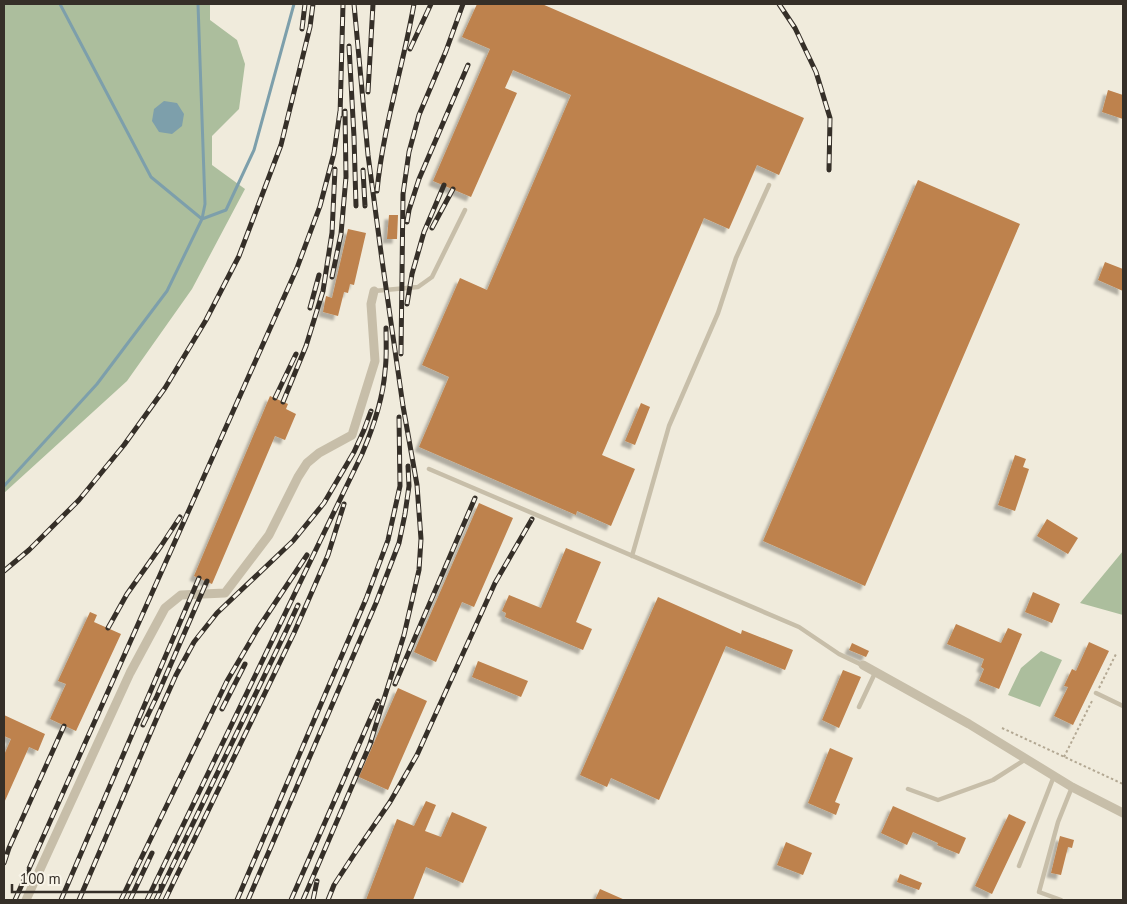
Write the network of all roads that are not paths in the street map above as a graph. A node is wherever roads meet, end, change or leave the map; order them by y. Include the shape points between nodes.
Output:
1 (769, 185) dead end
2 (465, 210) dead end
3 (374, 291) joint
4 (429, 470) dead end
5 (632, 556) junction
6 (862, 666) joint
7 (875, 673) junction
8 (1096, 693) road end
9 (1123, 706) edge
10 (859, 707) dead end
11 (1026, 759) junction
12 (1054, 776) junction
13 (1072, 787) junction
14 (908, 788) dead end
15 (1123, 813) edge
16 (1019, 866) dead end
17 (26, 900) edge
18 (1061, 900) edge

1 - 5 lane via 736,258 718,313 669,426
2 - 3 lane via 432,277 418,286
3 - 17 street via 371,304 375,361 352,435 319,453 307,464 269,535 225,593 181,595 165,608 130,673
4 - 5 lane
5 - 6 lane via 799,627
6 - 7 street
7 - 10 lane
7 - 11 street
8 - 9 lane
11 - 12 street
11 - 14 lane via 993,780 938,800
12 - 13 street
12 - 16 lane
13 - 15 street
13 - 18 lane via 1058,822 1039,892

